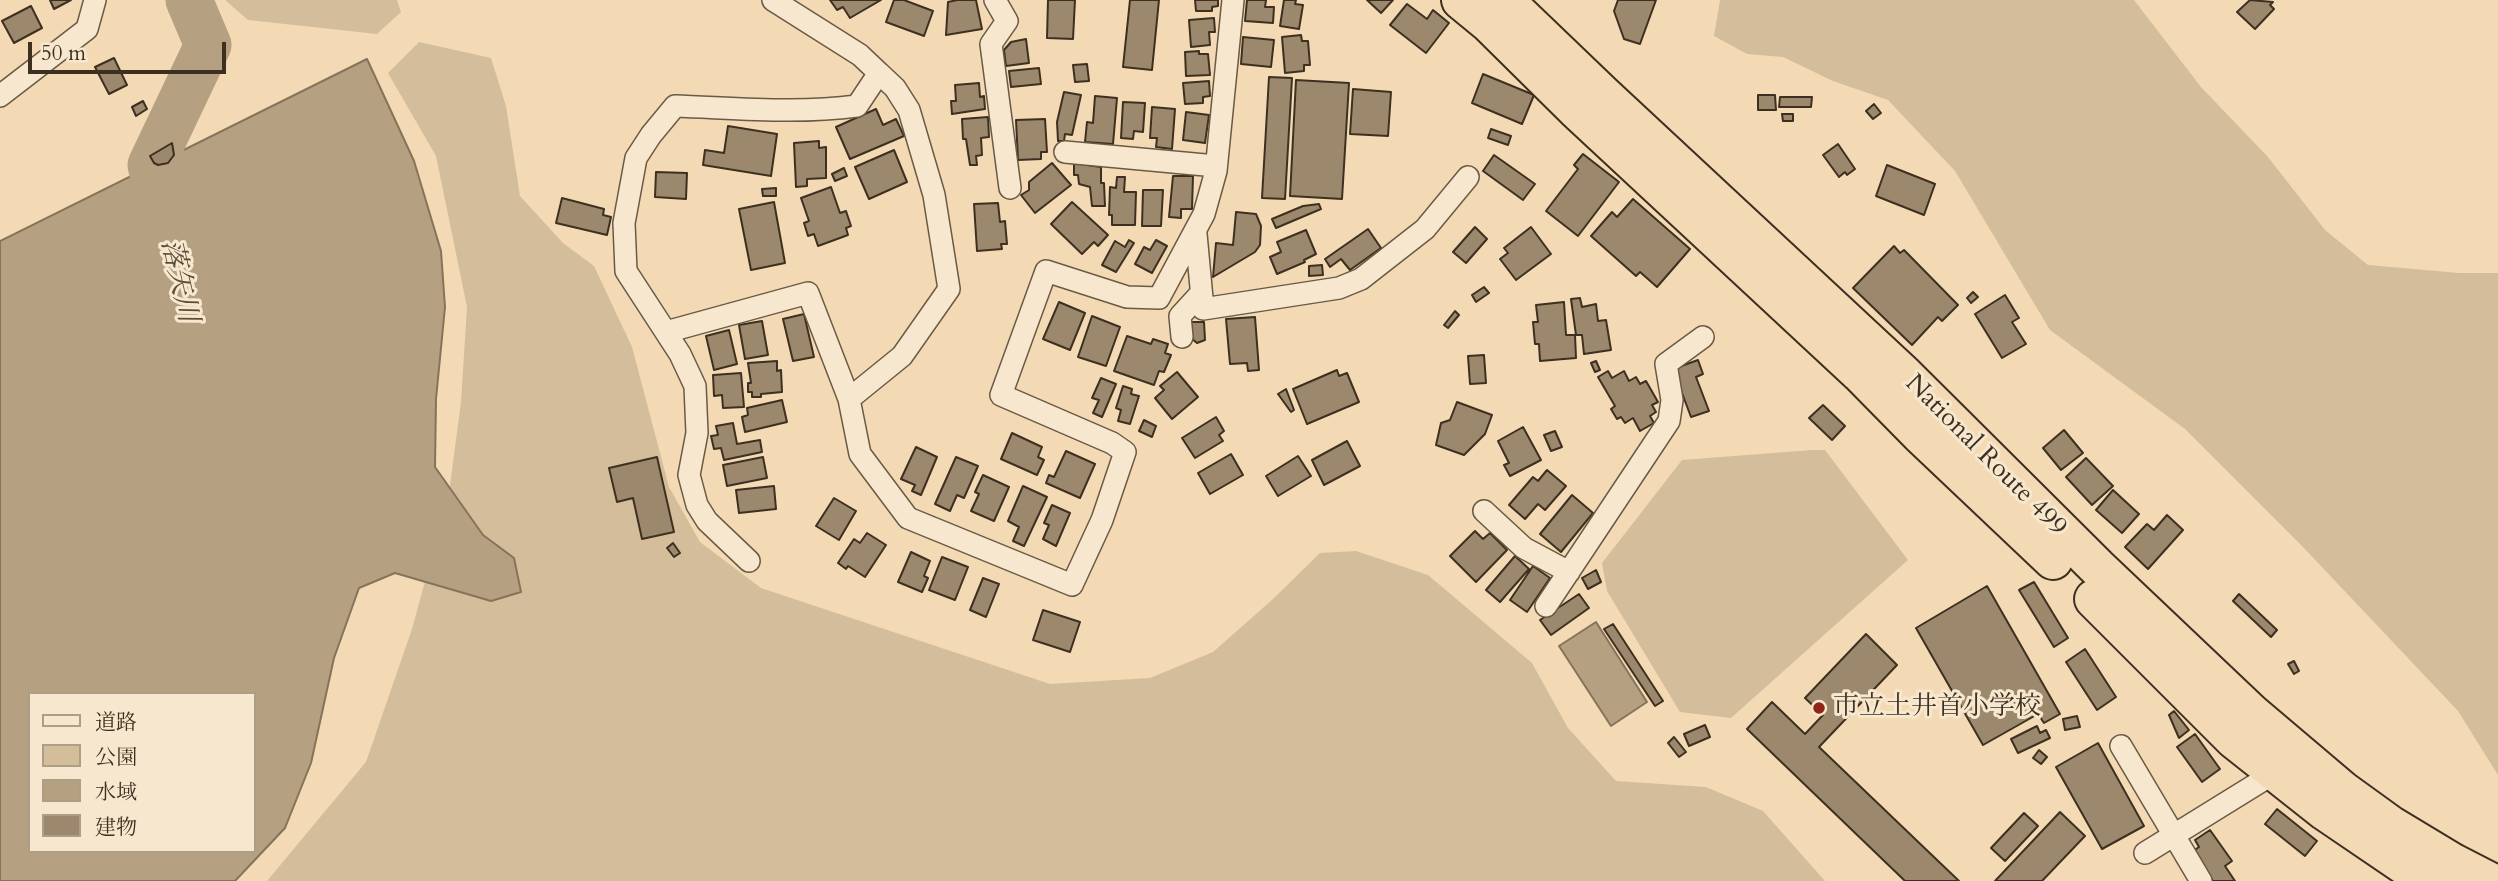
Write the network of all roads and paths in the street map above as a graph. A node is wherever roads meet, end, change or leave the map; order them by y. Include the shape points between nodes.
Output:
1 (95, 0) edge
2 (773, 0) edge
3 (995, 0) edge
4 (1233, 0) edge
5 (1461, 0) edge
6 (1504, 0) edge
7 (879, 73) junction
8 (0, 96) edge
9 (1065, 152) dead end
10 (1216, 166) junction
11 (1468, 177) dead end
12 (1010, 188) dead end
13 (1195, 231) junction
14 (1201, 293) junction
15 (666, 332) junction
16 (1182, 337) dead end
17 (1703, 337) dead end
18 (849, 398) junction
19 (1484, 511) dead end
20 (749, 561) dead end
21 (1569, 572) junction
22 (1546, 606) dead end
23 (2121, 746) dead end
24 (2276, 772) junction
25 (2173, 834) junction
26 (2145, 853) dead end
27 (2201, 881) edge
28 (2428, 881) edge
29 (2488, 881) edge

1 - 8 street via 87,29
2 - 7 street via 860,55
3 - 12 street via 1007,21 991,44
4 - 10 street
5 - 24 highway, National Route 499 via 1860,373 2234,739
6 - 29 highway, National Route 499 via 1904,375 2251,713 2390,825
7 - 15 street via 857,106 789,110 675,106 651,135 636,158 623,248 626,271
7 - 18 street via 909,110 934,195 949,289 902,356
9 - 10 street
10 - 13 street
11 - 14 street via 1425,229 1362,279 1339,288 1203,309
13 - 14 street
13 - 18 street via 1159,298 1127,297 1046,271 1001,395 1125,452 1102,520 1072,585 908,518 860,454
14 - 16 street via 1180,316
15 - 18 street via 808,293
15 - 20 street via 695,386 697,433 689,475 697,505
17 - 21 street via 1667,364 1672,400 1669,421
19 - 21 street via 1524,548
21 - 22 street
23 - 25 street
24 - 25 street
24 - 28 highway, National Route 499
25 - 26 street
25 - 27 street

